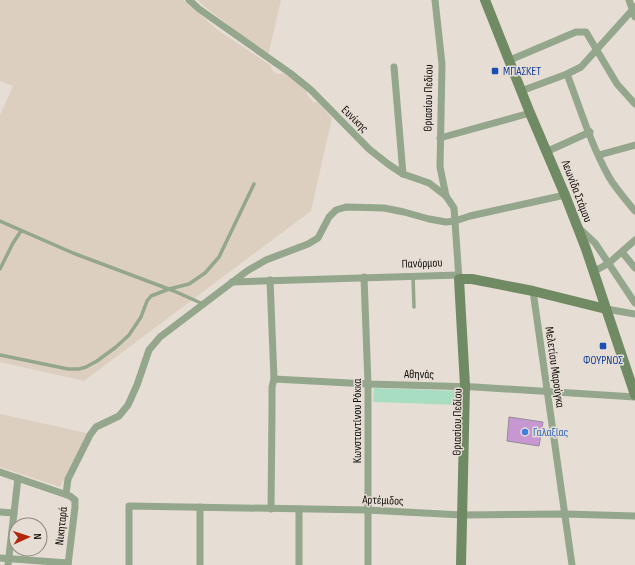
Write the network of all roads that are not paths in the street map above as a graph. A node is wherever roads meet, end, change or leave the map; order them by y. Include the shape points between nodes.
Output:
1 (189, 0) edge
2 (435, 0) edge
3 (485, 0) edge
4 (629, 0) edge
5 (634, 12) edge
6 (596, 49) junction
7 (510, 60) junction
8 (394, 67) dead end
9 (567, 74) junction
10 (521, 91) junction
11 (635, 104) edge
12 (530, 113) junction
13 (590, 132) junction
14 (440, 138) junction
15 (635, 145) edge
16 (548, 151) junction
17 (599, 155) junction
18 (403, 174) junction
19 (254, 184) dead end
20 (565, 194) junction
21 (446, 196) junction
22 (635, 211) edge
23 (0, 221) edge
24 (455, 221) junction
25 (577, 226) junction
26 (22, 231) junction
27 (635, 240) edge
28 (622, 252) junction
29 (609, 264) junction
30 (635, 268) edge
31 (0, 269) edge
32 (593, 272) junction
33 (413, 276) junction
34 (364, 277) junction
35 (461, 277) junction
36 (270, 280) junction
37 (232, 282) junction
38 (169, 289) junction
39 (533, 291) junction
40 (635, 303) edge
41 (203, 304) junction
42 (414, 307) dead end
43 (606, 309) junction
44 (635, 314) edge
45 (0, 355) edge
46 (274, 379) junction
47 (368, 384) junction
48 (468, 386) junction
49 (548, 391) junction
50 (635, 396) edge
51 (0, 472) edge
52 (18, 478) junction
53 (66, 494) junction
54 (200, 507) junction
55 (271, 509) junction
56 (299, 509) junction
57 (367, 510) junction
58 (0, 512) edge
59 (14, 513) junction
60 (565, 514) junction
61 (465, 515) junction
62 (635, 516) edge
63 (0, 558) edge
64 (8, 562) edge
65 (68, 564) edge
66 (129, 565) edge
67 (200, 565) edge
68 (299, 565) edge
69 (368, 565) edge
70 (461, 565) edge
71 (467, 565) edge
72 (572, 565) edge

1 - 18 street, Ευνίκης via 311,90 369,149
2 - 14 street, Θριασίου Πεδίου via 442,64
3 - 7 main road, Λεωνίδα Στάμου
4 - 5 street
5 - 6 street
6 - 7 street via 588,34 582,31
6 - 9 street via 581,67
6 - 11 street via 617,84
7 - 10 main road, Λεωνίδα Στάμου
8 - 18 street
9 - 10 street
9 - 13 street
10 - 12 main road, Λεωνίδα Στάμου
12 - 14 street
12 - 16 main road, Λεωνίδα Στάμου
13 - 16 street
13 - 17 street
14 - 21 street, Θριασίου Πεδίου via 440,167
15 - 17 street
16 - 20 main road, Λεωνίδα Στάμου
17 - 22 street via 615,187
18 - 21 street, Ευνίκης via 429,183
19 - 38 lane via 220,257 189,284
20 - 24 street
20 - 25 main road, Λεωνίδα Στάμου
21 - 24 street, Ευνίκης via 454,208
23 - 26 lane
24 - 35 street, Ευνίκης
24 - 37 street via 429,220 384,208 346,207 336,210 329,217 318,238 266,260
25 - 29 street via 595,243
25 - 32 main road, Λεωνίδα Στάμου
26 - 31 lane
26 - 38 lane
27 - 28 street
28 - 29 street
28 - 30 street
29 - 32 street
29 - 40 street
32 - 43 main road, Λεωνίδα Στάμου
33 - 34 street, Πανόρμου
33 - 35 street, Πανόρμου
33 - 42 lane
34 - 36 street, Πανόρμου
34 - 47 street, Κωνσταντίνου Ρόκκα
35 - 39 main road, Πανόρμου
35 - 48 main road, Θριασίου Πεδίου
36 - 37 street, Πανόρμου
36 - 46 street
37 - 41 street
38 - 41 lane
38 - 45 lane via 151,296 129,335 97,362 86,367 68,369
39 - 43 main road, Πανόρμου
39 - 49 street, Μελετίου Μαρούγκα
41 - 53 street via 160,337 149,350 138,385 128,405 119,416 96,427 68,479
43 - 44 street
43 - 50 main road, Λεωνίδα Στάμου
46 - 47 street, Αθηνάς
46 - 55 street
47 - 48 street, Αθηνάς
47 - 57 street, Κωνσταντίνου Ρόκκα
48 - 49 street, Αθηνάς
48 - 61 main road, Θριασίου Πεδίου
49 - 50 street, Αθηνάς
49 - 60 street, Μελετίου Μαρούγκα
51 - 52 street
52 - 53 street
52 - 59 street
53 - 65 street, Νικηταρά via 75,500
54 - 55 street, Αρτέμιδος
54 - 66 street, Αρτέμιδος via 129,506
54 - 67 street
55 - 56 street, Αρτέμιδος
56 - 57 street, Αρτέμιδος
56 - 68 street
57 - 61 street, Αρτέμιδος
57 - 69 street, Κωνσταντίνου Ρόκκα
58 - 59 street
59 - 64 street
60 - 61 street, Αρτέμιδος
60 - 62 street, Αρτέμιδος
60 - 72 street, Μελετίου Μαρούγκα
61 - 70 main road, Θριασίου Πεδίου
61 - 71 main road, Θριασίου Πεδίου
63 - 64 street
64 - 65 street

